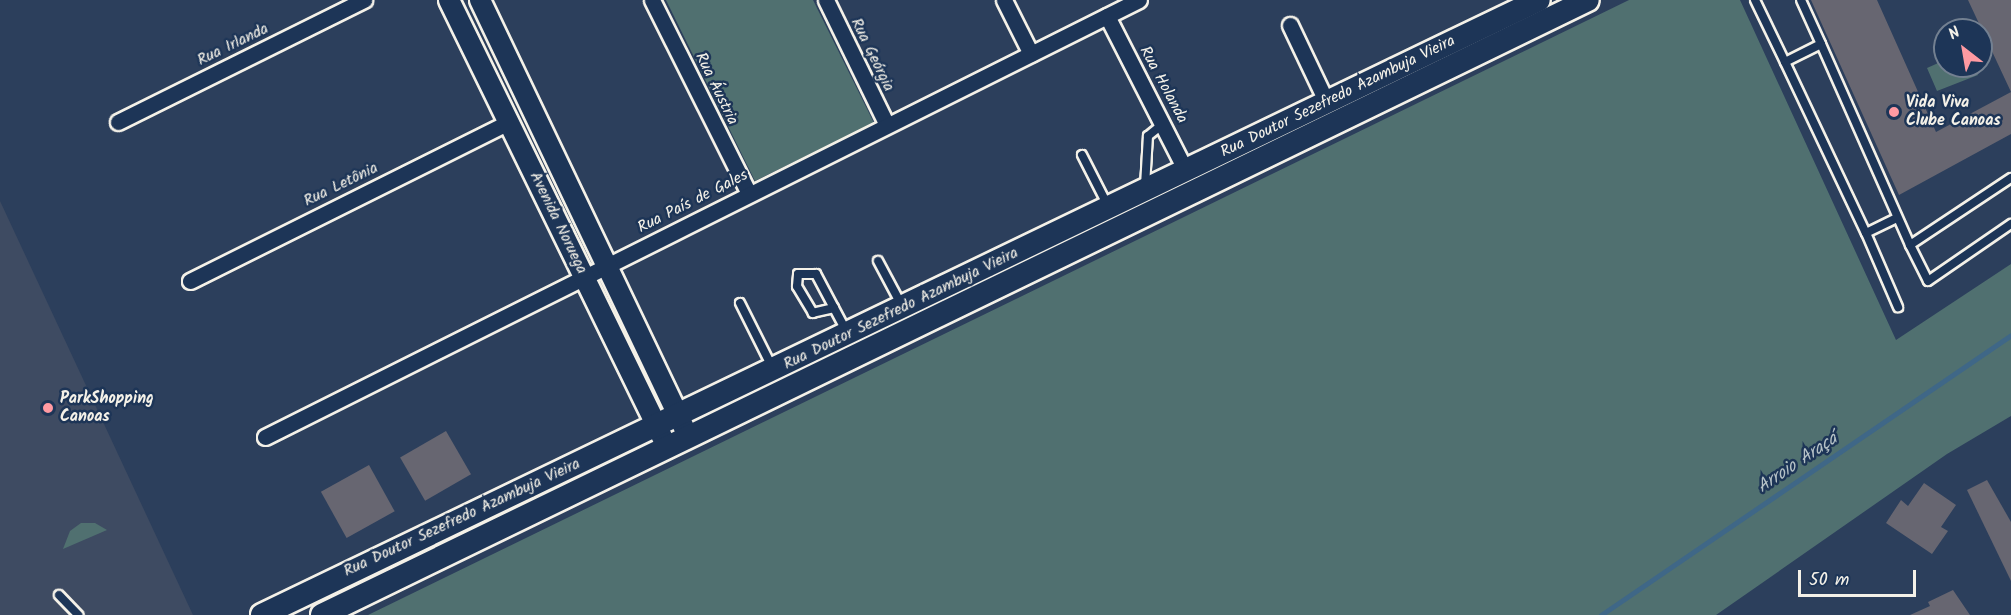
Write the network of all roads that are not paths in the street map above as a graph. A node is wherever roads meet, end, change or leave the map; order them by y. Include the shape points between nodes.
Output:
1 (364, 0) edge
2 (449, 0) edge
3 (480, 0) edge
4 (652, 0) edge
5 (826, 0) edge
6 (1004, 0) edge
7 (1139, 0) edge
8 (1539, 0) edge
9 (1588, 0) edge
10 (1755, 0) edge
11 (1801, 0) edge
12 (1107, 16) junction
13 (1290, 25) dead end
14 (1821, 44) junction
15 (1030, 54) junction
16 (1785, 62) junction
17 (1327, 102) junction
18 (118, 122) dead end
19 (509, 122) junction
20 (1163, 124) junction
21 (887, 125) junction
22 (1082, 155) dead end
23 (1186, 171) junction
24 (2011, 178) edge
25 (1145, 191) junction
26 (748, 194) junction
27 (1109, 208) junction
28 (1897, 218) junction
29 (2011, 224) edge
30 (1866, 233) junction
31 (1910, 245) junction
32 (878, 261) dead end
33 (606, 265) junction
34 (584, 276) junction
35 (190, 281) dead end
36 (740, 303) dead end
37 (1898, 307) dead end
38 (834, 308) junction
39 (903, 308) junction
40 (848, 335) junction
41 (775, 370) junction
42 (683, 426) junction
43 (265, 437) dead end
44 (662, 437) junction
45 (59, 595) dead end
46 (78, 615) edge
47 (262, 615) edge
48 (322, 615) edge

1 - 18 street, Rua Irlanda
2 - 19 street, Avenida Noruega
3 - 33 street, Avenida Noruega
4 - 26 street, Rua Áustria
5 - 21 street, Rua Geórgia
6 - 15 street
7 - 12 street, Rua País de Gales
8 - 17 main road, Rua Doutor Sezefredo Azambuja Vieira
9 - 42 main road, Rua Doutor Sezefredo Azambuja Vieira
10 - 16 lane
11 - 14 lane
12 - 15 street, Rua País de Gales
12 - 20 street, Rua Holanda
13 - 17 street
14 - 16 lane
14 - 28 lane
15 - 21 street, Rua País de Gales
16 - 30 lane
17 - 23 main road, Rua Doutor Sezefredo Azambuja Vieira
19 - 34 street, Avenida Noruega
19 - 35 street, Rua Letônia
20 - 23 street, Rua Holanda
20 - 25 lane via 1148,136
21 - 26 street, Rua País de Gales
22 - 27 lane
23 - 25 main road, Rua Doutor Sezefredo Azambuja Vieira
24 - 31 lane
25 - 27 main road, Rua Doutor Sezefredo Azambuja Vieira
26 - 33 street, Rua País de Gales
27 - 39 main road, Rua Doutor Sezefredo Azambuja Vieira
28 - 30 lane
28 - 31 lane
29 - 31 lane via 1928,281
30 - 37 lane
32 - 39 lane
33 - 34 street, Rua País de Gales
33 - 42 street, Avenida Noruega
34 - 43 street, Rua País de Gales
34 - 44 street, Avenida Noruega
36 - 41 lane
38 - 38 lane via 816,274 809,270 798,274 796,286 813,313
38 - 40 lane
39 - 40 main road, Rua Doutor Sezefredo Azambuja Vieira
40 - 41 main road, Rua Doutor Sezefredo Azambuja Vieira
41 - 42 main road, Rua Doutor Sezefredo Azambuja Vieira
42 - 44 main road, Rua Doutor Sezefredo Azambuja Vieira
44 - 47 main road, Rua Doutor Sezefredo Azambuja Vieira
44 - 48 main road, Rua Doutor Sezefredo Azambuja Vieira
45 - 46 lane

